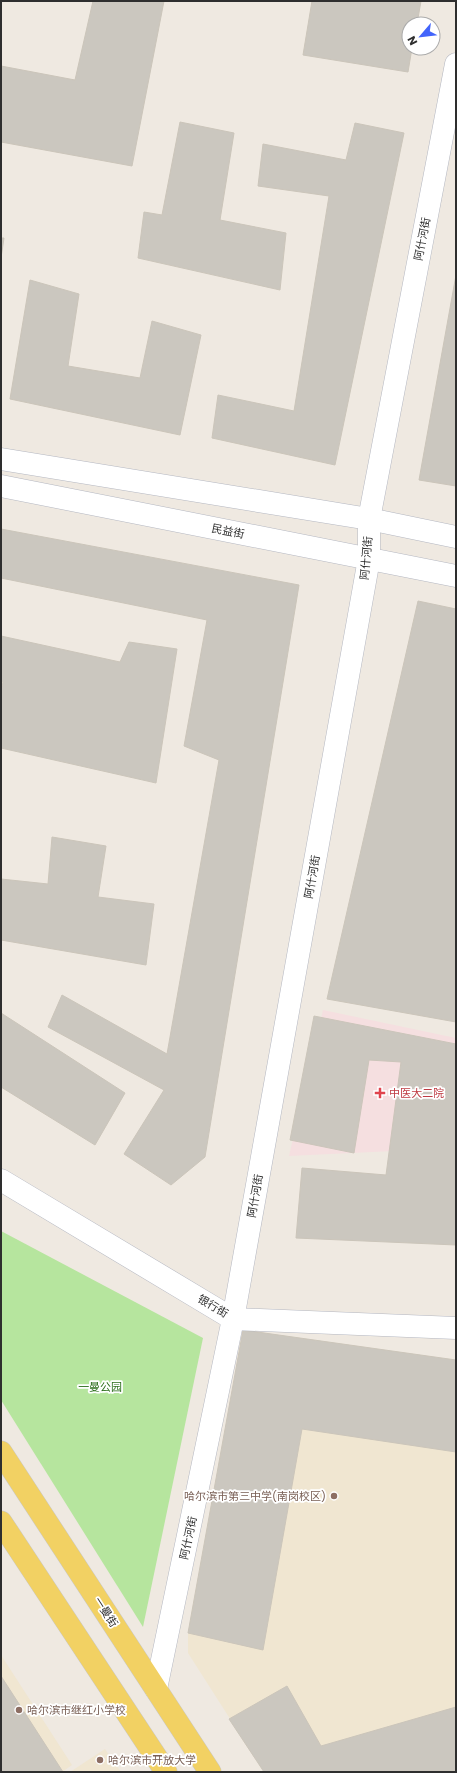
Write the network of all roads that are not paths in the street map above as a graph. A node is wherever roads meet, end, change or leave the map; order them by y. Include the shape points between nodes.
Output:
1 (456, 64) edge
2 (1, 459) edge
3 (1, 486) edge
4 (368, 519) junction
5 (456, 537) edge
6 (368, 559) junction
7 (456, 576) edge
8 (1, 1180) edge
9 (233, 1318) junction
10 (456, 1328) edge
11 (1, 1452) edge
12 (1, 1522) edge
13 (156, 1689) junction
14 (166, 1772) edge
15 (210, 1772) edge

1 - 4 street, 阿什河街
2 - 4 street
3 - 6 street, 民益街
4 - 5 street
4 - 6 street, 阿什河街
6 - 7 street, 民益街
6 - 9 street, 阿什河街
8 - 9 street, 银行街
9 - 10 street, 银行街
9 - 13 street, 阿什河街
11 - 13 main road, 一曼街
12 - 14 main road
13 - 15 main road, 一曼街

